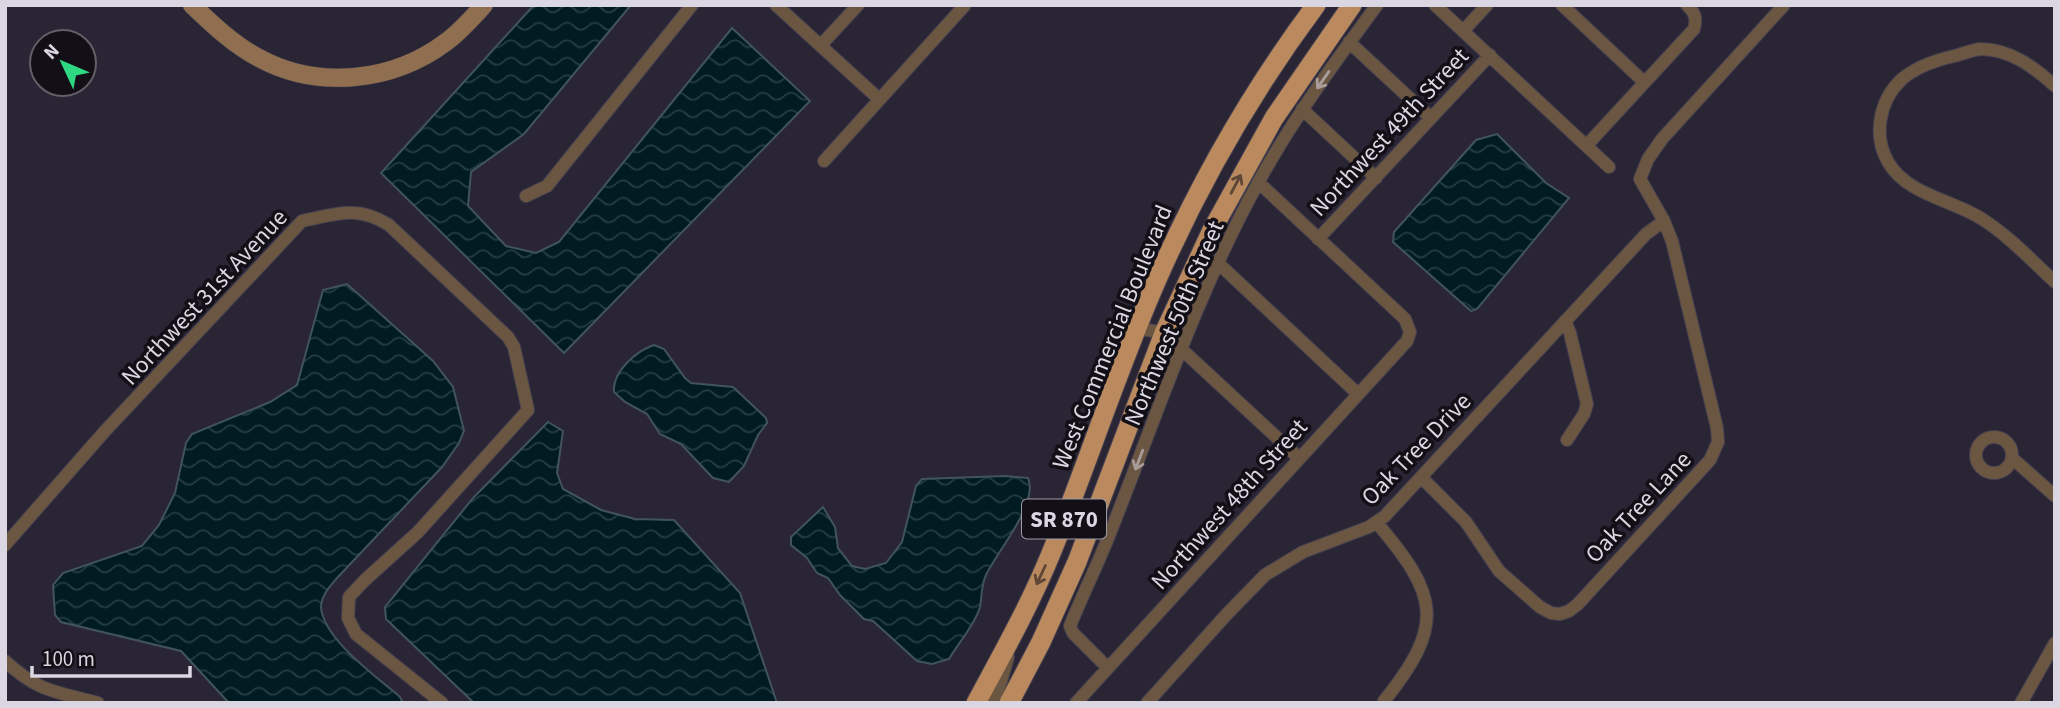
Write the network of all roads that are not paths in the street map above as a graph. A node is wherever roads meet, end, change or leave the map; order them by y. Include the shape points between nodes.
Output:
1 (192, 5) edge
2 (484, 5) edge
3 (692, 5) edge
4 (776, 5) edge
5 (858, 5) edge
6 (965, 5) edge
7 (1316, 5) edge
8 (1352, 5) edge
9 (1377, 5) edge
10 (1435, 5) edge
11 (1487, 5) edge
12 (1562, 5) edge
13 (1687, 5) edge
14 (1784, 5) edge
15 (1463, 31) junction
16 (1349, 43) junction
17 (821, 46) junction
18 (1490, 55) junction
19 (1644, 82) junction
20 (2055, 86) edge
21 (879, 99) junction
22 (1302, 109) junction
23 (1431, 118) junction
24 (1587, 145) junction
25 (824, 161) dead end
26 (1609, 167) dead end
27 (1376, 178) junction
28 (1258, 182) junction
29 (526, 196) dead end
30 (1664, 221) junction
31 (1318, 239) junction
32 (1219, 264) junction
33 (2055, 282) edge
34 (1565, 321) junction
35 (1137, 328) junction
36 (1164, 333) junction
37 (1182, 349) junction
38 (1358, 394) junction
39 (1567, 440) dead end
40 (1299, 458) junction
41 (2012, 458) dead end
42 (1420, 477) junction
43 (2055, 496) edge
44 (1377, 523) junction
45 (5, 545) edge
46 (1017, 627) junction
47 (2055, 643) edge
48 (5, 660) edge
49 (1108, 668) junction
50 (1384, 701) dead end
51 (98, 703) edge
52 (442, 703) edge
53 (976, 703) edge
54 (991, 703) edge
55 (1009, 703) edge
56 (1076, 703) edge
57 (1147, 703) edge
58 (2021, 703) edge

1 - 2 main road via 229,39 260,59 304,74 344,78 376,74 418,59 447,42
3 - 29 street via 548,186
4 - 17 street
5 - 17 street
6 - 21 street
7 - 35 highway, West Commercial Boulevard / SR 870 via 1210,172
36 -> 8 highway, West Commercial Boulevard / SR 870 via 1261,140
9 - 16 street, Northwest 50th Street
10 - 15 street
11 - 15 street
12 - 19 street
13 - 19 street via 1697,19 1694,29
14 - 30 street, Oak Tree Lane via 1648,159 1640,179
15 - 18 street
16 -> 22 street, Northwest 50th Street
16 - 23 street
17 - 21 street
18 - 23 street, Northwest 49th Street
18 - 24 street
19 - 24 street
20 - 33 street via 2024,61 1979,49 1933,61 1902,79 1888,97 1879,121 1881,147 1899,178 1982,219
21 - 25 street
22 - 27 street
22 - 28 street, Northwest 50th Street
23 - 27 street, Northwest 49th Street
24 - 26 street
27 - 31 street, Northwest 49th Street
28 - 31 street
28 - 32 street, Northwest 50th Street
30 - 34 street, Oak Tree Drive via 1646,234
30 - 42 street, Oak Tree Lane via 1718,442 1705,466 1578,604 1560,614 1540,607 1499,571 1466,522
31 - 38 street, Northwest 48th Street via 1405,320 1410,332 1408,341
32 - 37 street, Northwest 50th Street
32 - 38 street
34 - 39 street via 1587,404
34 - 42 street, Oak Tree Drive
35 - 36 street
35 -> 46 highway, West Commercial Boulevard / SR 870 via 1051,554
36 - 37 street
36 - 55 highway, West Commercial Boulevard / SR 870 via 1077,562
37 - 40 street
37 -> 49 street, Northwest 50th Street via 1070,626
38 - 40 street, Northwest 48th Street
40 - 49 street, Northwest 48th Street
41 - 43 street
42 - 44 street, Oak Tree Drive
44 - 50 street via 1411,567 1428,605 1419,648
44 - 57 street, Oak Tree Drive via 1303,552 1265,575
45 - 52 street, Northwest 31st Avenue via 302,221 344,213 372,214 508,337 528,410 418,532 349,597 348,618 356,634
46 - 53 highway, West Commercial Boulevard / SR 870
46 - 54 street, West Commercial Boulevard
47 - 58 street
48 - 51 street via 35,685
49 - 56 street, Northwest 48th Street

